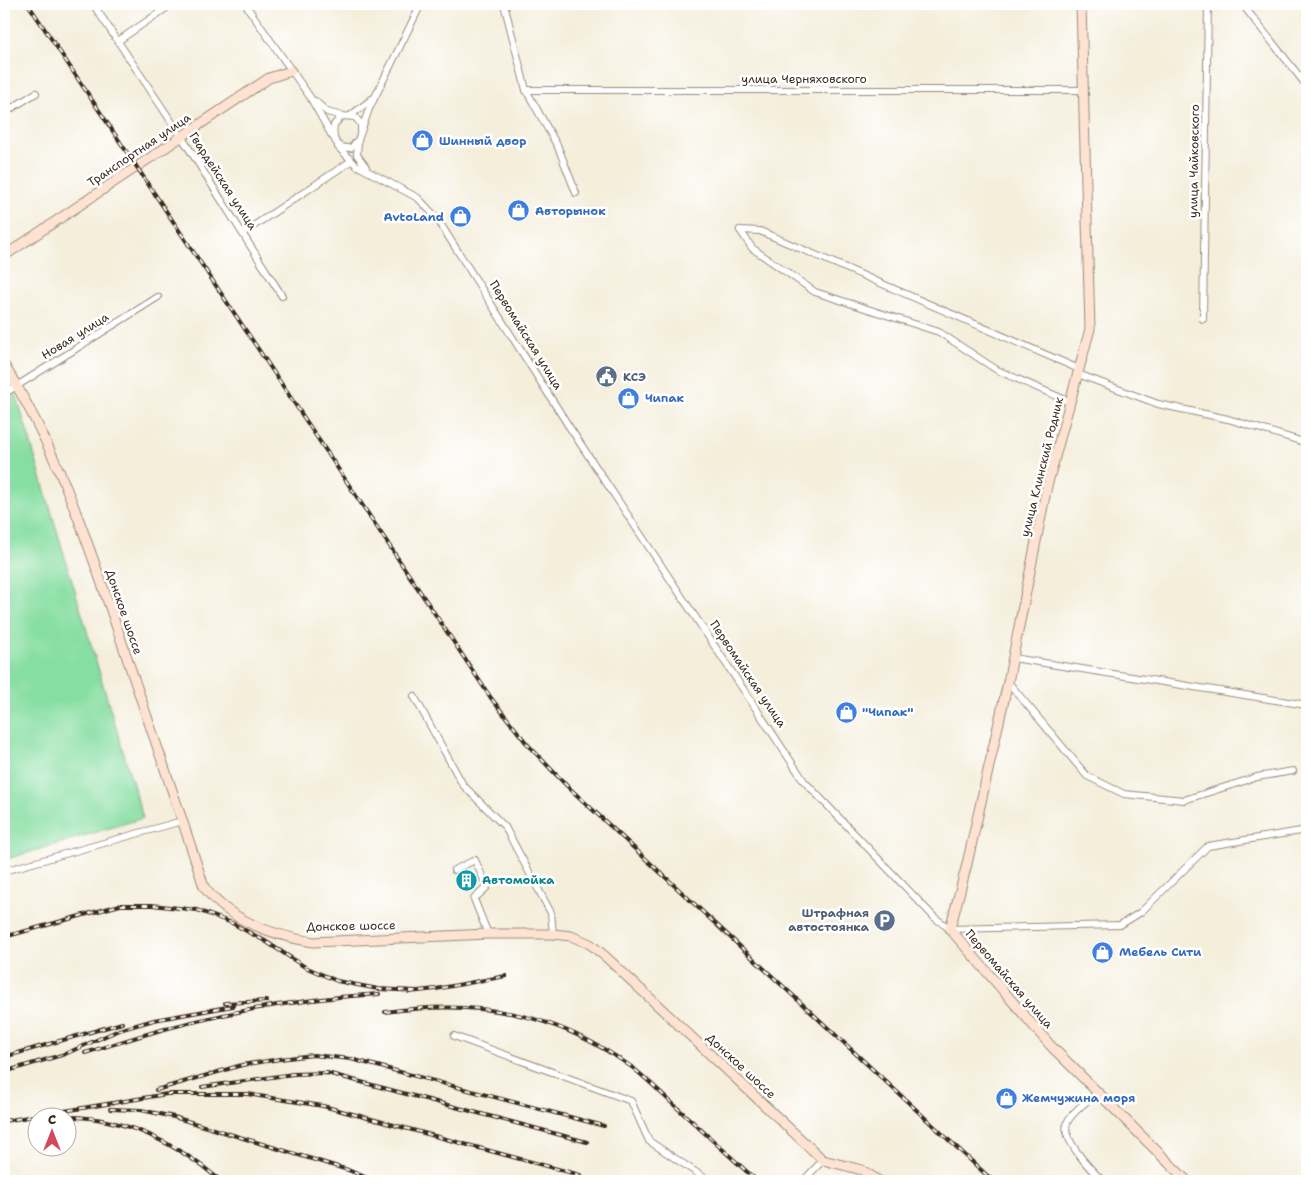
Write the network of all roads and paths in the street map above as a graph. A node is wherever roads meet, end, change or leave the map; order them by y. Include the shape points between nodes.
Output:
1 (93, 4) edge
2 (172, 4) edge
3 (245, 4) edge
4 (421, 4) edge
5 (504, 4) edge
6 (1081, 4) edge
7 (1208, 4) edge
8 (1242, 4) edge
9 (118, 41) junction
10 (291, 71) junction
11 (1307, 86) edge
12 (526, 90) junction
13 (1082, 90) junction
14 (36, 93) dead end
15 (377, 95) junction
16 (310, 97) junction
17 (4, 114) edge
18 (342, 116) junction
19 (350, 116) junction
20 (361, 131) junction
21 (181, 136) junction
22 (334, 139) junction
23 (358, 140) junction
24 (338, 146) junction
25 (351, 161) junction
26 (380, 177) junction
27 (576, 193) dead end
28 (243, 233) junction
29 (4, 256) edge
30 (282, 296) dead end
31 (158, 297) dead end
32 (1203, 319) dead end
33 (4, 365) edge
34 (1078, 371) junction
35 (17, 386) junction
36 (4, 394) edge
37 (1070, 402) junction
38 (1307, 443) edge
39 (1013, 658) junction
40 (1008, 682) junction
41 (414, 696) dead end
42 (1307, 705) edge
43 (1293, 771) dead end
44 (182, 821) junction
45 (1307, 830) edge
46 (454, 870) dead end
47 (4, 871) edge
48 (950, 929) junction
49 (488, 934) junction
50 (553, 934) junction
51 (454, 1036) dead end
52 (1098, 1092) junction
53 (823, 1160) junction
54 (708, 1181) edge
55 (803, 1181) edge
56 (878, 1181) edge
57 (1103, 1181) edge
58 (1188, 1181) edge

1 - 9 street, Гвардейская улица
2 - 9 street
3 - 10 street
4 - 15 street
5 - 12 street
6 - 13 main road, улица Клинский Родник
7 - 32 street, улица Чайковского
8 - 11 street
9 - 21 street, Гвардейская улица
10 - 16 street
10 - 21 main road, Транспортная улица via 269,78
12 - 13 street, улица Черняховского
12 - 27 street via 558,147
13 - 34 main road, улица Клинский Родник via 1090,329
14 - 17 street
15 - 19 street
15 - 20 street
16 - 18 street via 327,112
16 - 22 street
18 - 19 street
18 - 22 street via 334,125
19 - 20 street via 361,124
20 - 23 street
21 - 28 street, Гвардейская улица
21 - 29 main road, Транспортная улица
22 - 24 street
23 - 24 street via 351,148
23 - 26 street via 358,160
24 - 25 street, Первомайская улица
25 - 26 street, Первомайская улица
25 - 28 street
26 - 48 street, Первомайская улица via 418,198 436,217 568,425 804,781 934,917
28 - 30 street, Гвардейская улица
31 - 35 street, Новая улица
33 - 35 main road, Донское шоссе
34 - 37 main road, улица Клинский Родник
34 - 37 street via 760,231 740,230 752,248 815,292 939,332 997,370
34 - 38 street via 1158,404 1228,419
35 - 36 street, Новая улица
35 - 44 main road, Донское шоссе via 58,470 90,548
37 - 39 main road, улица Клинский Родник via 1047,486
39 - 40 main road, улица Клинский Родник
39 - 42 street
40 - 43 street via 1087,776 1124,794 1184,800
40 - 48 main road, улица Клинский Родник
41 - 50 street via 463,785 506,827 551,913
44 - 47 street
44 - 49 main road, Донское шоссе via 204,887 215,902 230,914 288,938 313,942
45 - 48 street via 1208,846 1141,912 1120,925
46 - 49 street via 475,860 487,887 474,899
48 - 52 main road, Первомайская улица via 1050,1045
49 - 50 main road, Донское шоссе
50 - 53 main road, Донское шоссе via 571,936 590,944 606,957
51 - 54 street via 631,1101 650,1141
52 - 57 street via 1066,1126 1072,1145
52 - 58 main road, Первомайская улица
53 - 55 street
53 - 56 main road, Донское шоссе via 862,1170

